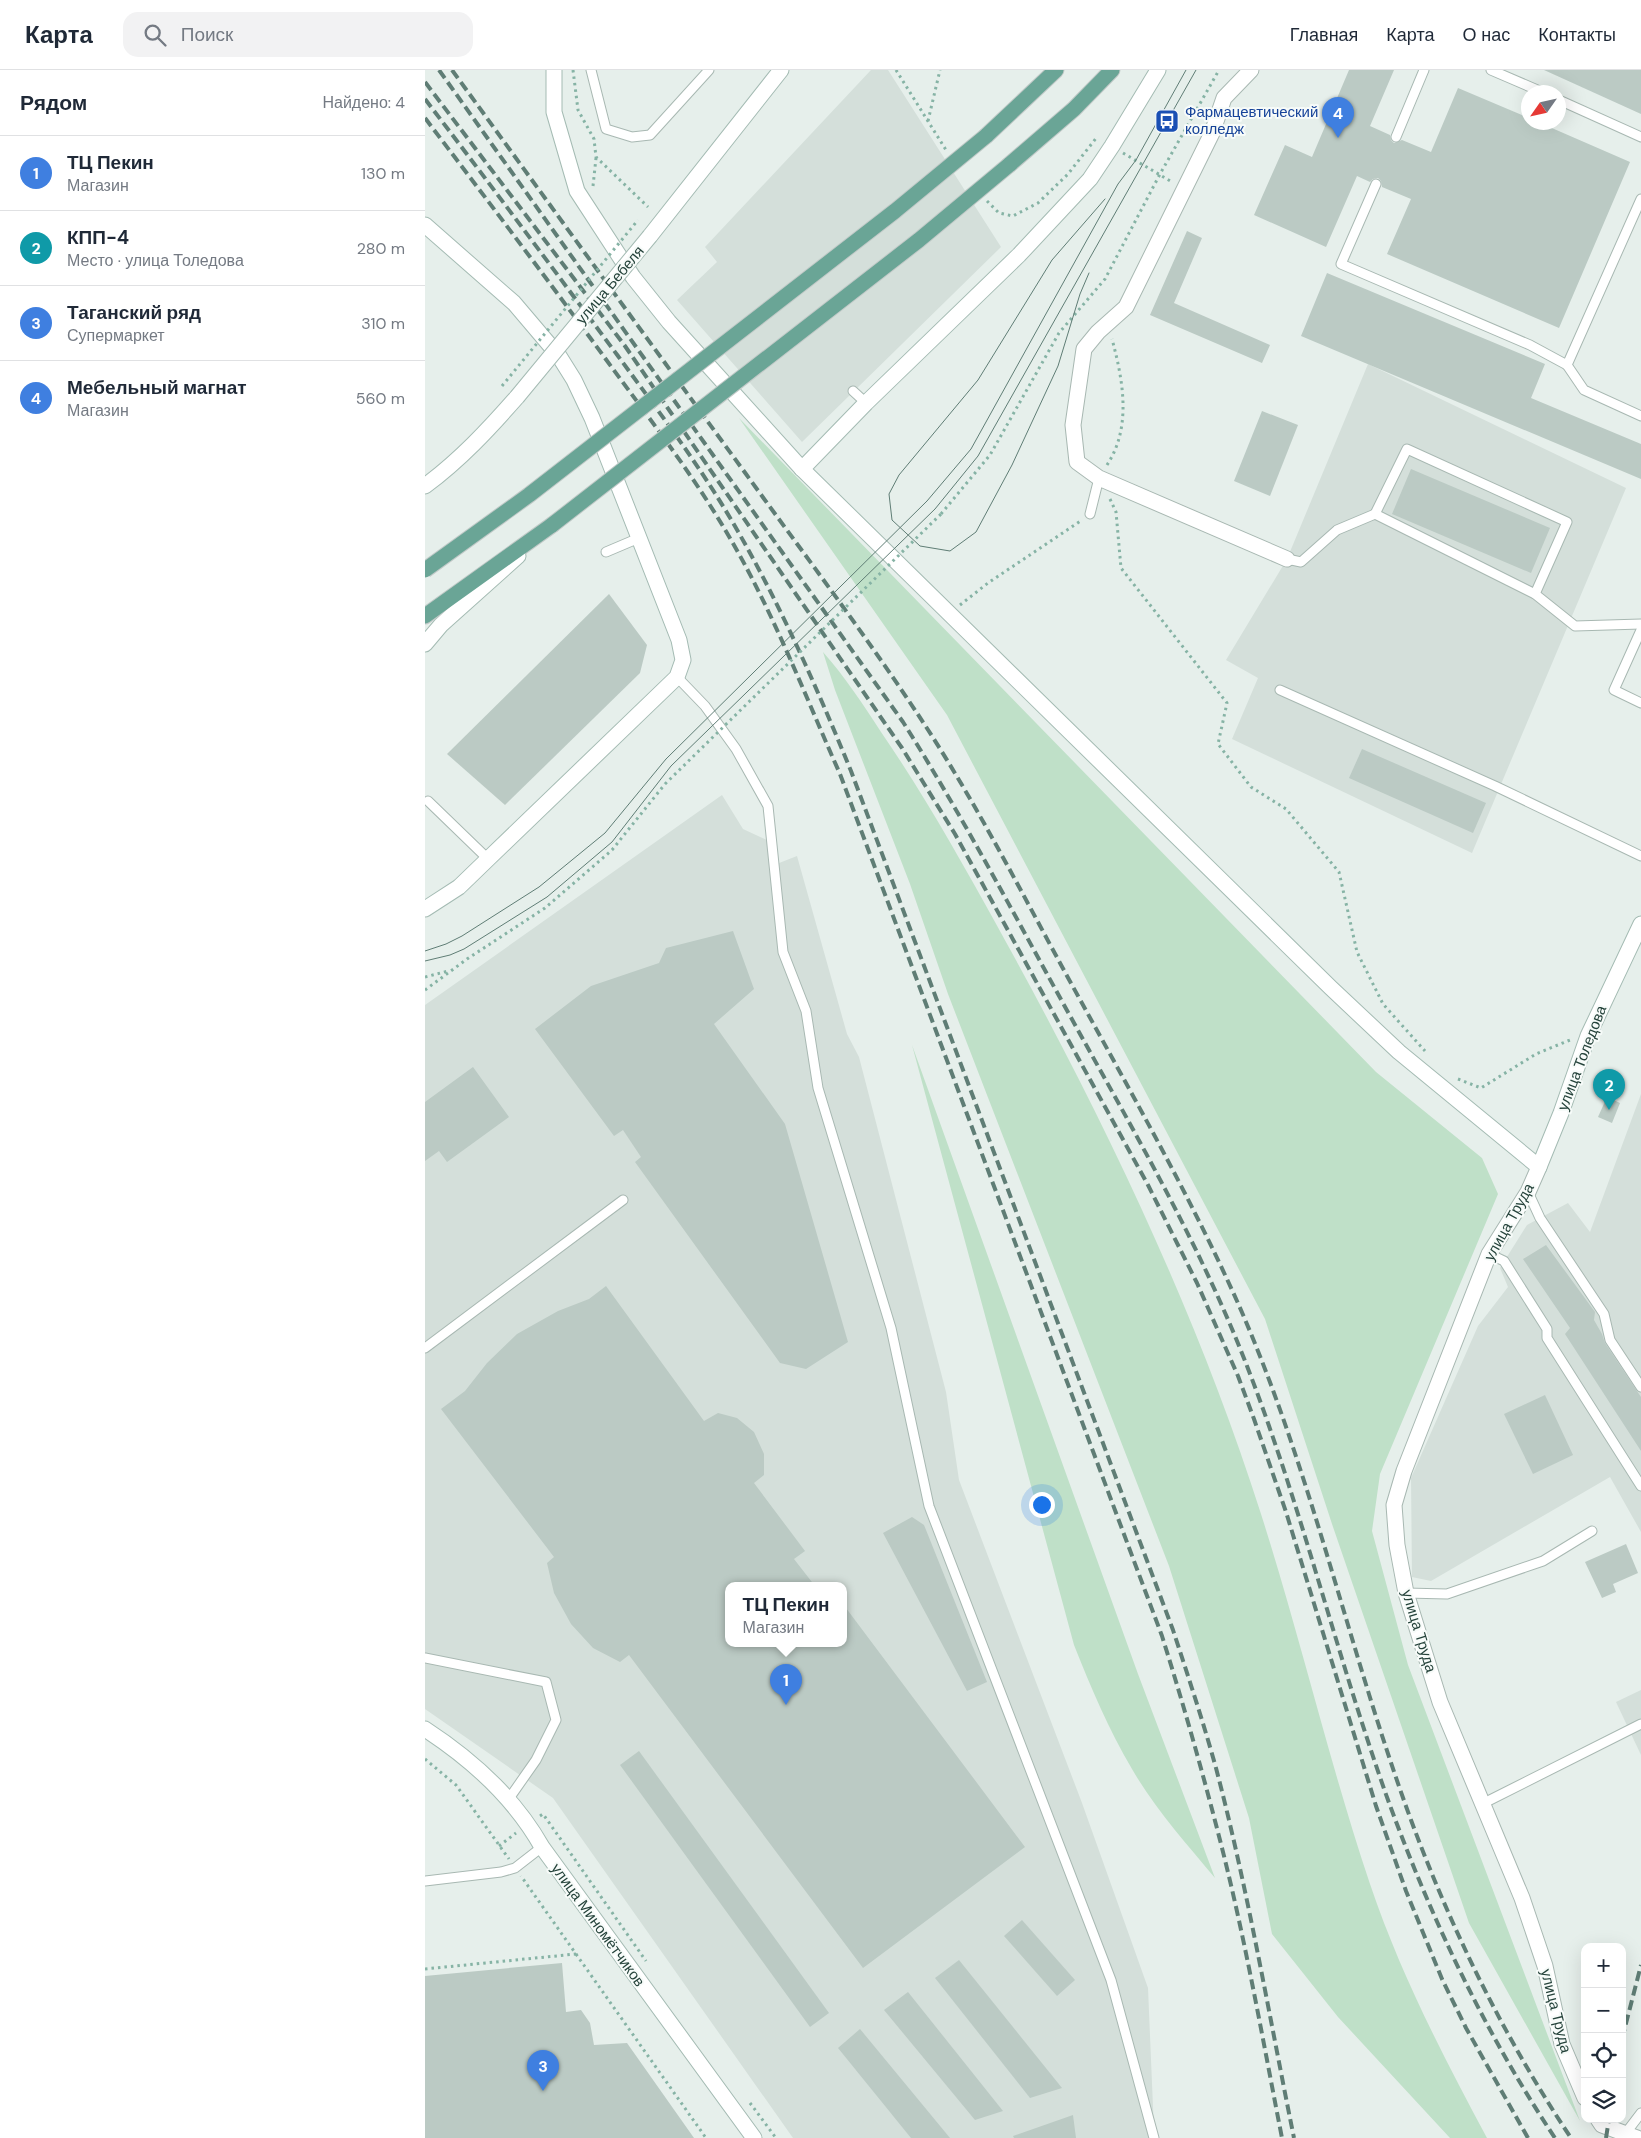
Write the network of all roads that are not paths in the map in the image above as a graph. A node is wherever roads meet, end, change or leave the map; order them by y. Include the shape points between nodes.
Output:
1 (555, 70) edge
2 (591, 70) edge
3 (709, 70) edge
4 (781, 70) edge
5 (1056, 70) edge
6 (1112, 70) edge
7 (1158, 70) edge
8 (1251, 70) edge
9 (1424, 70) edge
10 (1491, 70) edge
11 (1525, 85) edge
12 (1566, 103) edge
13 (1396, 137) dead end
14 (1641, 137) edge
15 (1376, 184) dead end
16 (1641, 199) edge
17 (425, 225) edge
18 (1567, 365) junction
19 (853, 391) dead end
20 (866, 403) junction
21 (1641, 416) edge
22 (803, 469) junction
23 (1099, 478) junction
24 (425, 485) edge
25 (1091, 514) road end
26 (1375, 514) junction
27 (551, 525) junction
28 (639, 538) junction
29 (606, 552) dead end
30 (1287, 559) joint
31 (425, 570) edge
32 (1535, 594) junction
33 (425, 616) edge
34 (1641, 624) edge
35 (1641, 630) edge
36 (425, 644) edge
37 (677, 677) junction
38 (1280, 690) dead end
39 (1641, 704) edge
40 (428, 801) dead end
41 (1641, 856) edge
42 (488, 859) junction
43 (425, 909) edge
44 (1641, 924) edge
45 (1539, 1167) junction
46 (1528, 1192) junction
47 (623, 1200) dead end
48 (1489, 1254) junction
49 (425, 1348) edge
50 (1641, 1387) edge
51 (1641, 1486) edge
52 (1592, 1530) dead end
53 (1406, 1593) junction
54 (425, 1658) edge
55 (1641, 1724) edge
56 (425, 1729) edge
57 (508, 1800) junction
58 (1482, 1804) junction
59 (541, 1847) junction
60 (425, 1882) edge
61 (1581, 2089) edge
62 (1641, 2113) edge
63 (1601, 2123) edge
64 (1631, 2136) edge
65 (754, 2138) edge
66 (1154, 2138) edge

1 - 22 street via 554,112 577,191 633,277 669,322
2 - 3 lane via 606,129 633,137 650,135
4 - 24 street, улица Бебеля, bridge via 517,397 463,456
5 - 31 main road, bridge via 986,136 887,217 537,489
6 - 27 main road, bridge via 1074,109 1009,166 911,246
7 - 20 street via 1090,179 1019,255
8 - 23 street via 1224,98 1213,134 1126,307 1084,349 1073,425 1077,462
9 - 13 lane
10 - 11 lane
12 - 14 lane
15 - 18 lane via 1341,264 1530,345
16 - 18 lane
17 - 28 street via 514,302 559,356 592,418
18 - 21 lane via 1584,390
19 - 20 lane
20 - 22 street
22 - 45 street via 1364,1020
23 - 25 lane
23 - 30 street
26 - 30 lane via 1337,530 1301,562
26 - 32 lane
26 - 32 lane via 1407,449 1567,522
27 - 33 main road
27 - 36 street
28 - 29 lane
28 - 37 street via 679,640 683,660
32 - 34 lane via 1575,626
35 - 39 lane via 1614,690
37 - 42 street
37 - 66 lane via 705,706 737,748 769,806 783,952 806,1011 818,1088 891,1328 929,1506 1111,1980
38 - 41 lane via 1495,786
40 - 42 lane
42 - 43 street via 459,887
44 - 45 street, улица Толедова via 1588,1036
45 - 46 street, улица Труда
46 - 48 street, улица Труда
46 - 50 lane via 1540,1218 1604,1314 1610,1340
47 - 49 lane
48 - 51 lane via 1504,1261 1547,1329 1547,1338
48 - 53 street, улица Труда via 1404,1471 1394,1505
52 - 53 lane via 1543,1561 1447,1594
53 - 58 street, улица Труда via 1440,1702
54 - 57 lane via 546,1682 556,1720 536,1760
55 - 58 lane
56 - 57 street, улица Миномётчиков via 455,1749
57 - 59 street, улица Миномётчиков via 529,1824
58 - 61 street, улица Труда via 1522,1898 1545,1966 1562,2044
59 - 60 lane via 515,1868
59 - 65 street, улица Миномётчиков
62 - 64 lane
63 - 64 street

